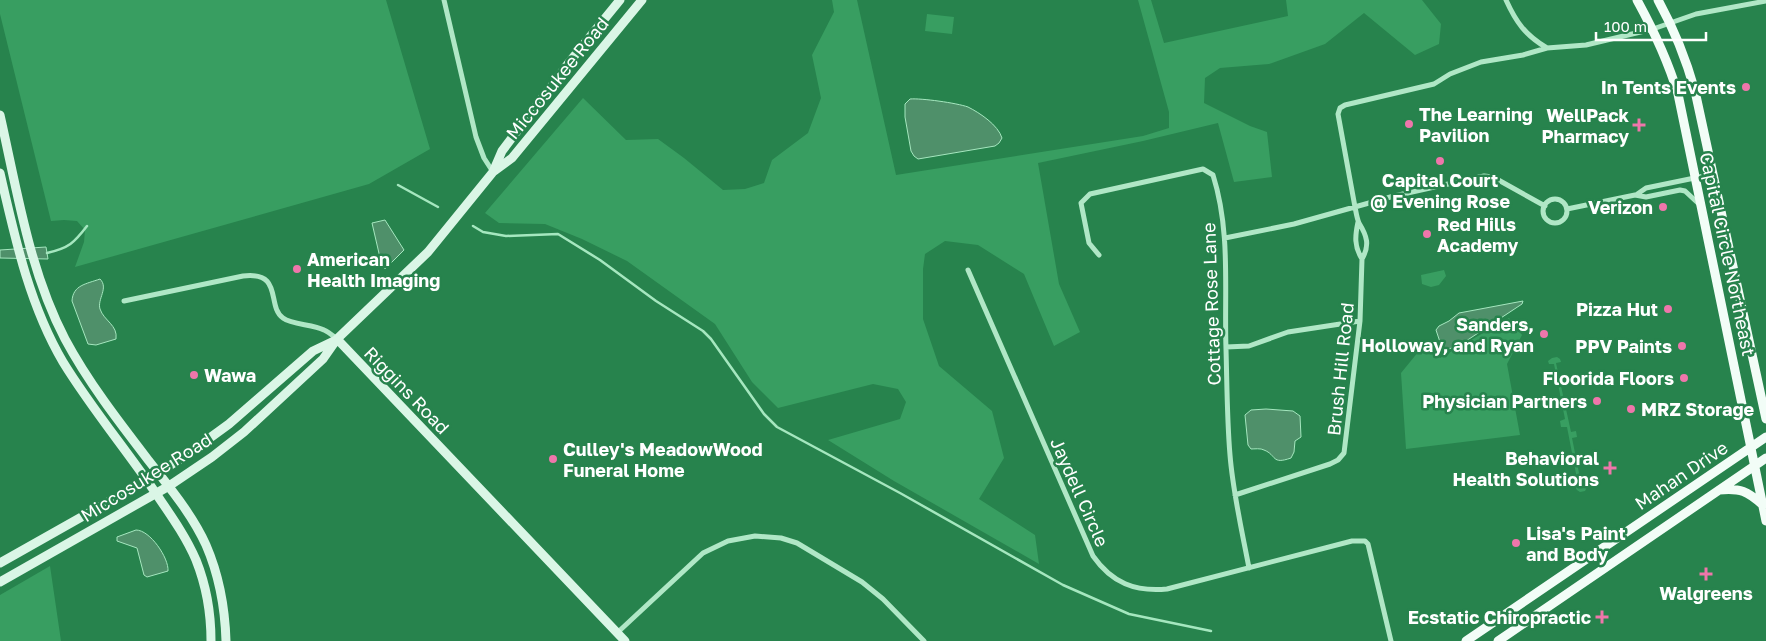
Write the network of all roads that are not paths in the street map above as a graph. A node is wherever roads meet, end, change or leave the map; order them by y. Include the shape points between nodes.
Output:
1 (444, 0) edge
2 (620, 0) edge
3 (642, 0) edge
4 (1506, 0) edge
5 (1637, 0) edge
6 (1658, 0) edge
7 (1766, 1) edge
8 (602, 22) junction
9 (1671, 23) junction
10 (1653, 29) junction
11 (614, 33) junction
12 (1547, 48) junction
13 (0, 114) edge
14 (493, 172) junction
15 (0, 173) edge
16 (1715, 179) junction
17 (1696, 182) junction
18 (1635, 195) junction
19 (1701, 205) junction
20 (1545, 206) junction
21 (1355, 207) junction
22 (1567, 209) junction
23 (1358, 222) junction
24 (1225, 238) junction
25 (1099, 255) dead end
26 (1362, 259) junction
27 (968, 270) dead end
28 (39, 276) junction
29 (27, 279) junction
30 (124, 301) dead end
31 (1360, 321) junction
32 (337, 339) junction
33 (1226, 347) junction
34 (1760, 388) junction
35 (1766, 396) edge
36 (1766, 418) edge
37 (1766, 438) edge
38 (1751, 447) junction
39 (1766, 458) edge
40 (1755, 465) junction
41 (159, 473) junction
42 (147, 480) junction
43 (169, 486) junction
44 (1717, 491) junction
45 (156, 494) junction
46 (1235, 495) junction
47 (1763, 505) junction
48 (1766, 521) edge
49 (1601, 549) junction
50 (0, 563) edge
51 (1611, 563) junction
52 (1249, 568) junction
53 (0, 582) edge
54 (618, 633) junction
55 (211, 641) edge
56 (226, 641) edge
57 (625, 641) edge
58 (924, 641) edge
59 (1391, 641) edge
60 (1466, 641) edge
61 (1498, 641) edge

1 - 14 street via 476,137
2 - 8 street, Miccosukee Road
3 - 11 street, Miccosukee Road
4 - 12 street via 1518,23 1531,38
5 - 10 main road, Capital Circle Northeast
6 - 9 main road, Capital Circle Northeast
7 - 9 street via 1696,14
8 - 11 street
8 - 14 street, Miccosukee Road via 502,151
9 - 10 street
9 - 16 main road, Capital Circle Northeast via 1695,91
10 - 12 street via 1586,44
10 - 17 main road, Capital Circle Northeast via 1678,94
11 - 14 street, Miccosukee Road via 512,158
12 - 21 street, Brush Hill Road via 1481,62 1434,84 1340,108 1338,114
13 - 28 street
14 - 32 street, Miccosukee Road via 428,252
15 - 29 street
16 - 17 main road
16 - 34 main road, Capital Circle Northeast
17 - 18 street via 1646,188
17 - 19 main road, Capital Circle Northeast
18 - 19 street via 1646,197 1680,190
18 - 22 street
19 - 38 main road, Capital Circle Northeast
20 - 21 street via 1494,177 1484,176
20 - 22 street via 1555,199 1563,202
20 - 22 street via 1544,214 1554,223 1565,218
21 - 23 street, Brush Hill Road
21 - 24 street
23 - 26 street, Brush Hill Road via 1355,241
23 - 26 street, Brush Hill Road via 1367,242
24 - 25 street, Cottage Rose Lane via 1215,181 1213,175 1203,169 1090,194 1083,199 1082,210 1090,243
24 - 33 street, Cottage Rose Lane
26 - 31 street, Brush Hill Road
27 - 52 street, Jaydell Circle via 1093,556 1100,565 1120,582 1155,590
28 - 29 street
28 - 41 street via 55,317 92,384
29 - 42 street via 63,361
30 - 32 street, Riggins Road via 255,275 267,281 283,318 325,330
31 - 33 street via 1288,332 1249,346
31 - 46 street, Brush Hill Road via 1344,453 1330,464
32 - 41 street, Miccosukee Road via 313,350 229,424
32 - 43 street, Miccosukee Road via 323,359 259,419
32 - 54 street, Riggins Road
33 - 46 street, Cottage Rose Lane via 1230,456
34 - 35 main road
34 - 36 main road, Capital Circle Northeast
37 - 38 main road, Mahan Drive
38 - 40 main road, Capital Circle Northeast
38 - 49 main road, Mahan Drive
39 - 40 main road, Mahan Drive
40 - 44 main road, Mahan Drive
40 - 47 main road, Capital Circle Northeast
41 - 42 street, Miccosukee Road
41 - 43 street
42 - 45 street
42 - 50 street, Miccosukee Road
43 - 45 street, Miccosukee Road
43 - 56 street via 193,522 213,563 224,610
44 - 47 main road via 1743,491
44 - 51 main road, Mahan Drive
45 - 53 street, Miccosukee Road
45 - 55 street via 179,527 196,560 205,591
46 - 52 street, Cottage Rose Lane
47 - 48 main road, Capital Circle Northeast
49 - 51 main road
49 - 60 main road, Mahan Drive
51 - 61 main road, Mahan Drive
52 - 59 street, Jaydell Circle via 1352,541 1365,541
54 - 57 street, Riggins Road
54 - 58 street via 703,553 728,540 757,536 797,543 862,582

